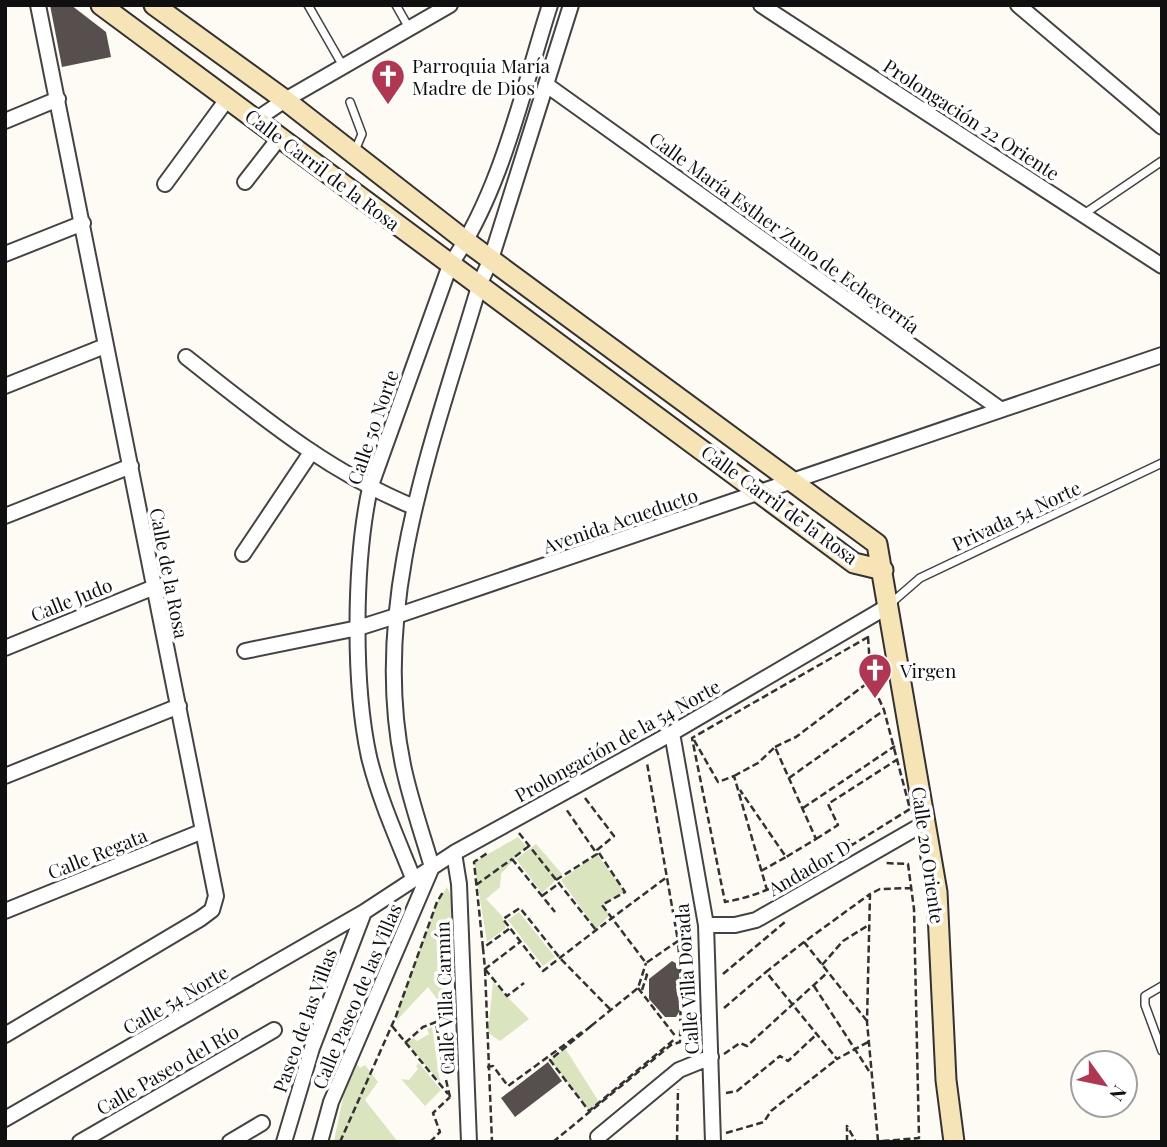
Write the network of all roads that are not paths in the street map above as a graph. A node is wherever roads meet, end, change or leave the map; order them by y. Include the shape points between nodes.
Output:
1 (38, 5) edge
2 (101, 5) edge
3 (154, 5) edge
4 (308, 5) edge
5 (396, 5) edge
6 (450, 5) edge
7 (550, 5) edge
8 (571, 5) edge
9 (761, 5) edge
10 (1017, 5) edge
11 (409, 29) junction
12 (343, 66) junction
13 (548, 86) junction
14 (228, 98) junction
15 (58, 99) junction
16 (285, 100) junction
17 (350, 102) dead end
18 (257, 119) junction
19 (5, 121) edge
20 (1162, 127) edge
21 (280, 137) junction
22 (354, 153) junction
23 (1162, 161) edge
24 (245, 181) dead end
25 (165, 184) dead end
26 (1084, 214) junction
27 (83, 223) junction
28 (467, 242) junction
29 (5, 254) edge
30 (491, 259) junction
31 (450, 265) junction
32 (1162, 266) edge
33 (480, 283) junction
34 (105, 346) junction
35 (1162, 355) edge
36 (186, 357) dead end
37 (5, 386) edge
38 (1000, 409) junction
39 (310, 454) junction
40 (1162, 463) edge
41 (131, 466) junction
42 (793, 481) junction
43 (370, 488) junction
44 (761, 492) junction
45 (414, 507) junction
46 (5, 516) edge
47 (243, 554) dead end
48 (883, 570) junction
49 (152, 588) junction
50 (890, 605) junction
51 (396, 616) junction
52 (358, 628) junction
53 (5, 648) edge
54 (245, 651) dead end
55 (179, 706) junction
56 (672, 733) junction
57 (5, 776) edge
58 (925, 823) junction
59 (203, 831) junction
60 (454, 853) junction
61 (432, 867) junction
62 (413, 878) junction
63 (5, 911) edge
64 (364, 912) junction
65 (706, 925) junction
66 (1162, 986) edge
67 (274, 1030) dead end
68 (5, 1035) edge
69 (1162, 1051) edge
70 (711, 1056) junction
71 (5, 1119) edge
72 (262, 1124) dead end
73 (598, 1137) dead end
74 (80, 1142) edge
75 (230, 1142) edge
76 (284, 1142) edge
77 (320, 1142) edge
78 (469, 1142) edge
79 (713, 1142) edge
80 (954, 1142) edge

1 - 15 street, Calle de la Rosa
2 - 14 main road, Calle Carril de la Rosa
3 - 16 main road, Calle Carril de la Rosa
4 - 12 lane
5 - 11 lane
6 - 11 street
7 - 28 street, Calle 50 Norte via 496,171
8 - 13 street
9 - 26 street, Prolongación 22 Oriente
10 - 20 street
11 - 12 street
12 - 16 street
13 - 30 street
13 - 38 street, Calle María Esther Zuno de Echeverría
14 - 18 main road, Calle Carril de la Rosa
14 - 25 street
15 - 19 street
15 - 27 street, Calle de la Rosa
16 - 18 street
16 - 22 main road, Calle Carril de la Rosa
17 - 22 lane via 362,134
18 - 21 main road, Calle Carril de la Rosa
21 - 24 street
21 - 31 main road, Calle Carril de la Rosa
22 - 28 main road, Calle Carril de la Rosa
23 - 26 lane
26 - 32 street, Prolongación 22 Oriente
27 - 29 street
27 - 34 street, Calle de la Rosa
28 - 30 main road, Calle Carril de la Rosa
28 - 31 street, Calle 50 Norte
30 - 33 street
30 - 42 main road, Calle Carril de la Rosa
31 - 33 main road, Calle Carril de la Rosa
31 - 43 street, Calle 50 Norte
33 - 44 main road, Calle Carril de la Rosa
33 - 45 street
34 - 37 street
34 - 41 street, Calle de la Rosa
35 - 38 street, Avenida Acueducto
36 - 39 street
38 - 42 street, Avenida Acueducto
39 - 43 street
39 - 47 street
40 - 50 lane, Privada 54 Norte via 920,578
41 - 46 street
41 - 49 street, Calle de la Rosa
42 - 44 street, Avenida Acueducto
42 - 48 main road, Calle Carril de la Rosa via 877,544
43 - 45 street
43 - 52 street, Calle 50 Norte via 362,524
44 - 48 main road, Calle Carril de la Rosa via 854,563
44 - 51 street, Avenida Acueducto
45 - 51 street
48 - 50 main road, Calle 20 Oriente
49 - 53 street, Calle Judo
49 - 55 street, Calle de la Rosa
50 - 56 street, Prolongación de la 54 Norte
50 - 58 main road, Calle 20 Oriente
51 - 52 street, Avenida Acueducto
51 - 61 street via 396,706 403,764
52 - 54 street, Avenida Acueducto
52 - 62 street, Calle 50 Norte via 369,756
55 - 57 street
55 - 59 street, Calle de la Rosa
56 - 60 street, Prolongación de la 54 Norte
56 - 65 street, Calle Villa Dorada
58 - 65 street, Andador D via 756,920
58 - 80 main road, Calle 20 Oriente via 937,892 946,1080
59 - 63 street, Calle Regata
59 - 68 street, Calle de la Rosa via 216,896 212,910
60 - 61 street, Prolongación de la 54 Norte
60 - 78 street, Calle Villa Carmín
61 - 62 street, Prolongación de la 54 Norte
61 - 77 street, Calle Paseo de las Villas via 336,1090
62 - 64 street, Prolongación de la 54 Norte
64 - 71 street, Calle 54 Norte
64 - 76 street, Paseo de las Villas via 312,1048
65 - 70 street, Calle Villa Dorada
66 - 69 lane via 1145,996
67 - 74 street, Calle Paseo del Río
70 - 73 street via 679,1070
70 - 79 street, Calle Villa Dorada
72 - 75 street

